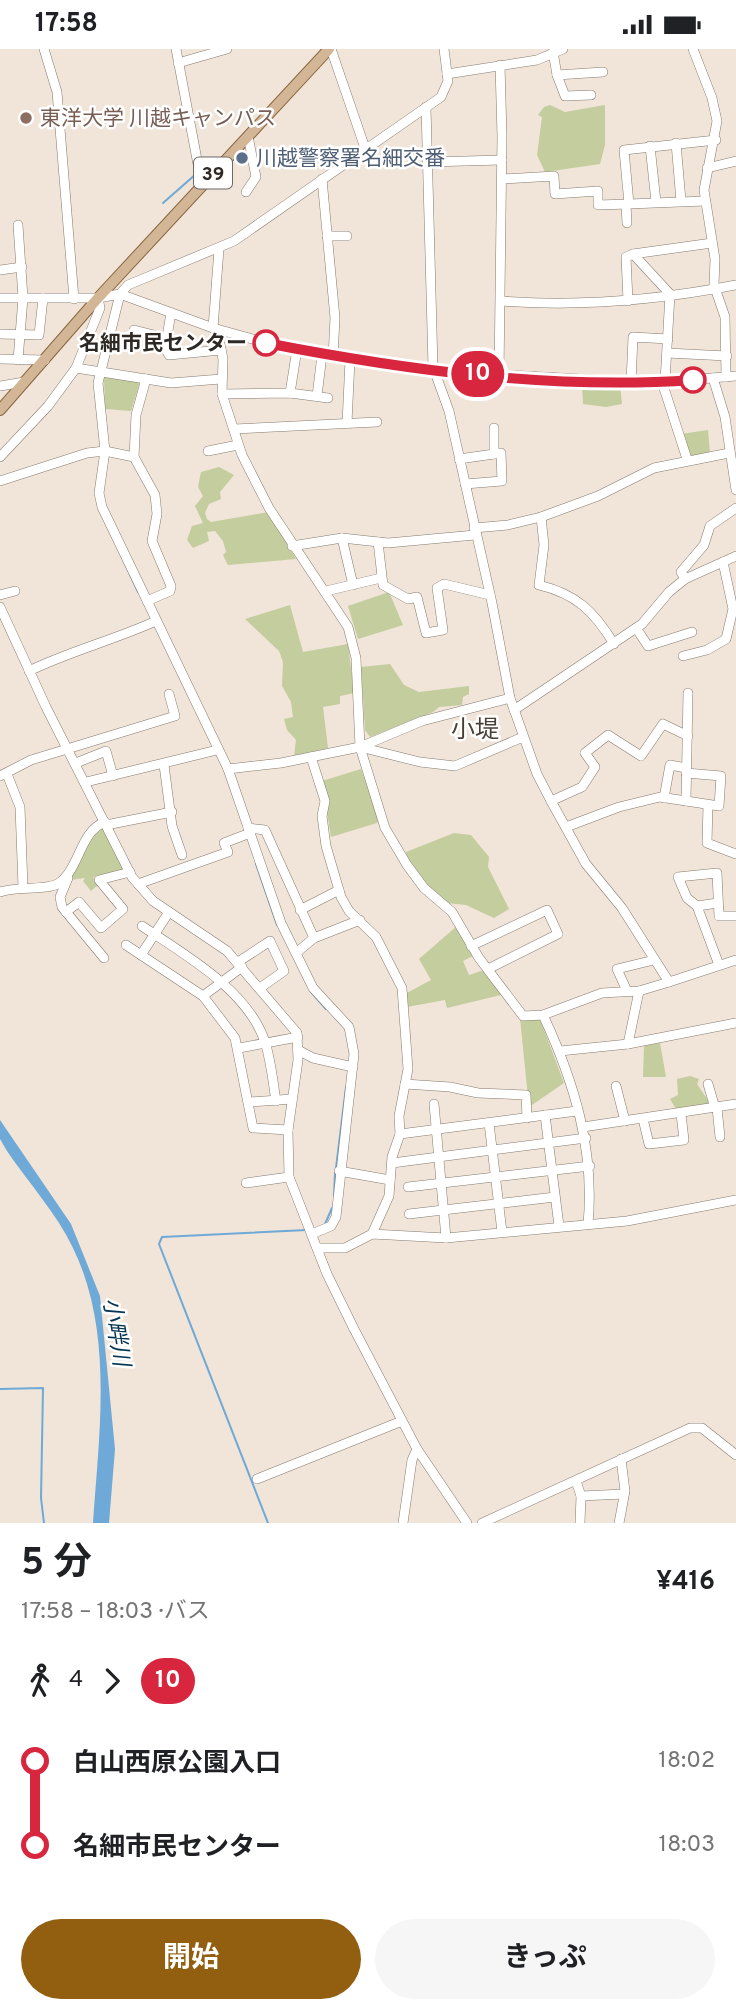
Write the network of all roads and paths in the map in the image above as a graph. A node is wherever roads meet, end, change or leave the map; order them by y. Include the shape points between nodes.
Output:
1 (44, 49) edge
2 (176, 49) edge
3 (227, 49) edge
4 (330, 49) edge
5 (444, 49) edge
6 (563, 49) edge
7 (694, 49) edge
8 (553, 52) junction
9 (178, 63) junction
10 (499, 65) junction
11 (603, 72) dead end
12 (447, 74) junction
13 (557, 75) junction
14 (592, 95) dead end
15 (426, 107) junction
16 (248, 136) junction
17 (716, 140) junction
18 (676, 143) junction
19 (650, 146) junction
20 (365, 148) junction
21 (502, 160) junction
22 (736, 161) edge
23 (428, 162) junction
24 (707, 168) junction
25 (322, 179) junction
26 (502, 179) junction
27 (205, 181) junction
28 (246, 192) dead end
29 (681, 201) junction
30 (705, 201) junction
31 (656, 202) junction
32 (627, 205) junction
33 (627, 223) dead end
34 (18, 225) dead end
35 (327, 236) junction
36 (347, 236) dead end
37 (712, 243) junction
38 (219, 249) junction
39 (633, 254) junction
40 (22, 267) junction
41 (0, 269) edge
42 (736, 285) edge
43 (716, 289) junction
44 (120, 294) junction
45 (0, 298) edge
46 (23, 298) junction
47 (43, 298) junction
48 (98, 298) junction
49 (670, 298) junction
50 (74, 299) junction
51 (501, 301) junction
52 (628, 301) junction
53 (0, 306) edge
54 (171, 313) junction
55 (215, 329) junction
56 (0, 334) edge
57 (18, 334) junction
58 (154, 335) dead end
59 (109, 339) junction
60 (668, 339) junction
61 (297, 349) junction
62 (221, 350) junction
63 (667, 353) junction
64 (322, 355) junction
65 (727, 356) junction
66 (333, 357) junction
67 (0, 359) edge
68 (18, 360) junction
69 (45, 360) junction
70 (350, 360) junction
71 (76, 368) junction
72 (98, 371) junction
73 (435, 371) junction
74 (499, 375) junction
75 (731, 377) edge
76 (713, 378) junction
77 (146, 379) junction
78 (221, 379) junction
79 (24, 382) junction
80 (631, 382) junction
81 (664, 382) junction
82 (0, 386) edge
83 (290, 393) junction
84 (222, 394) junction
85 (317, 396) junction
86 (328, 398) dead end
87 (0, 410) edge
88 (377, 422) dead end
89 (347, 423) junction
90 (494, 428) dead end
91 (234, 429) junction
92 (238, 445) junction
93 (208, 450) dead end
94 (105, 451) junction
95 (729, 453) junction
96 (494, 454) junction
97 (0, 457) edge
98 (134, 457) junction
99 (459, 460) junction
100 (687, 460) junction
101 (0, 481) edge
102 (465, 484) junction
103 (736, 490) edge
104 (736, 508) edge
105 (541, 517) junction
106 (474, 531) junction
107 (342, 538) junction
108 (378, 542) junction
109 (292, 546) junction
110 (736, 557) edge
111 (723, 562) junction
112 (382, 578) junction
113 (685, 579) junction
114 (353, 585) junction
115 (15, 590) dead end
116 (326, 591) junction
117 (0, 595) edge
118 (490, 595) junction
119 (147, 601) junction
120 (0, 607) edge
121 (156, 621) junction
122 (4, 626) edge
123 (636, 628) junction
124 (692, 632) dead end
125 (614, 644) junction
126 (684, 656) dead end
127 (29, 671) junction
128 (688, 693) dead end
129 (169, 694) dead end
130 (510, 698) junction
131 (514, 710) junction
132 (688, 736) junction
133 (523, 737) junction
134 (360, 747) junction
135 (69, 749) junction
136 (217, 750) junction
137 (311, 757) junction
138 (76, 764) junction
139 (164, 765) junction
140 (228, 769) junction
141 (686, 771) junction
142 (4, 775) edge
143 (113, 776) junction
144 (86, 782) junction
145 (664, 798) junction
146 (685, 800) junction
147 (551, 801) junction
148 (708, 805) junction
149 (172, 812) junction
150 (106, 823) junction
151 (566, 827) junction
152 (249, 830) junction
153 (736, 854) edge
154 (182, 855) dead end
155 (72, 870) junction
156 (130, 872) junction
157 (138, 884) junction
158 (23, 887) junction
159 (339, 890) junction
160 (0, 892) edge
161 (718, 903) junction
162 (697, 906) junction
163 (300, 910) junction
164 (66, 912) junction
165 (169, 912) junction
166 (736, 916) edge
167 (360, 920) junction
168 (142, 926) dead end
169 (154, 935) junction
170 (314, 938) junction
171 (126, 945) dead end
172 (471, 947) junction
173 (296, 953) junction
174 (141, 955) junction
175 (104, 958) dead end
176 (654, 960) junction
177 (736, 960) edge
178 (240, 965) junction
179 (719, 965) junction
180 (488, 969) junction
181 (223, 982) junction
182 (669, 982) junction
183 (260, 988) junction
184 (627, 991) junction
185 (639, 991) junction
186 (203, 996) junction
187 (542, 1015) junction
188 (736, 1023) edge
189 (298, 1037) junction
190 (265, 1043) junction
191 (628, 1044) junction
192 (239, 1048) junction
193 (298, 1050) junction
194 (560, 1051) junction
195 (350, 1067) junction
196 (405, 1084) junction
197 (708, 1084) dead end
198 (616, 1086) dead end
199 (292, 1099) junction
200 (276, 1101) junction
201 (250, 1102) junction
202 (434, 1104) dead end
203 (736, 1104) edge
204 (716, 1108) junction
205 (578, 1111) junction
206 (681, 1114) junction
207 (545, 1115) junction
208 (527, 1118) junction
209 (643, 1119) junction
210 (625, 1121) junction
211 (489, 1123) junction
212 (583, 1127) junction
213 (436, 1129) junction
214 (288, 1130) junction
215 (400, 1134) junction
216 (720, 1137) dead end
217 (586, 1138) junction
218 (549, 1143) junction
219 (493, 1150) junction
220 (439, 1157) junction
221 (392, 1163) junction
222 (590, 1166) junction
223 (552, 1169) junction
224 (339, 1171) junction
225 (496, 1176) junction
226 (289, 1177) junction
227 (390, 1179) junction
228 (246, 1183) dead end
229 (441, 1183) junction
230 (408, 1187) dead end
231 (555, 1197) junction
232 (736, 1200) edge
233 (499, 1202) junction
234 (443, 1210) junction
235 (409, 1214) dead end
236 (588, 1224) junction
237 (559, 1226) junction
238 (502, 1232) junction
239 (312, 1234) junction
240 (372, 1234) junction
241 (446, 1238) junction
242 (317, 1248) junction
243 (402, 1421) junction
244 (417, 1449) junction
245 (736, 1455) edge
246 (621, 1459) junction
247 (257, 1479) dead end
248 (576, 1481) junction
249 (624, 1494) junction
250 (581, 1496) junction
251 (403, 1523) edge
252 (467, 1523) edge
253 (482, 1523) edge
254 (579, 1523) edge
255 (619, 1523) edge

1 - 50 street via 57,92
2 - 9 street
3 - 9 street
4 - 16 main road, 39
4 - 20 street
5 - 12 street
6 - 8 street
7 - 17 street via 712,98
8 - 10 street
8 - 13 street
9 - 27 street
10 - 12 street
10 - 21 street
11 - 13 street
12 - 15 street via 445,93
13 - 14 street via 566,97
15 - 20 street
15 - 23 street
16 - 27 main road, 39
16 - 28 street via 256,177
17 - 18 street
17 - 24 street
18 - 19 street
18 - 29 street
19 - 31 street
19 - 32 street via 624,150
20 - 25 street
21 - 23 street
21 - 26 street
22 - 24 street
23 - 73 street
24 - 30 street
25 - 35 street
25 - 38 street
26 - 32 street via 554,176 555,194 597,191 598,205
26 - 51 street
27 - 48 main road, 39
29 - 30 street
29 - 31 street
30 - 37 street
31 - 32 street
32 - 33 street
34 - 40 street
35 - 36 street
35 - 66 street via 335,318
37 - 39 street
37 - 43 street
38 - 44 street via 149,275
38 - 55 street
39 - 49 street
39 - 52 street via 626,257
40 - 41 street
40 - 46 street
42 - 43 street
43 - 49 street
43 - 65 street via 725,317
44 - 48 street
44 - 54 street
44 - 59 street
45 - 46 street
45 - 53 street
46 - 47 street
46 - 57 street
47 - 50 street
47 - 57 street via 39,335
48 - 50 street
48 - 69 main road, 39
48 - 71 street via 100,308
49 - 52 street
49 - 60 street
51 - 52 street
51 - 74 street
54 - 55 street
54 - 62 street via 165,348 169,355
55 - 61 street
55 - 62 street
56 - 57 street
57 - 68 street
58 - 59 street via 134,330 131,341
59 - 72 street
60 - 63 street
60 - 80 street via 633,337
61 - 64 street
61 - 83 street
62 - 78 street
63 - 65 street
63 - 81 street
64 - 66 street
64 - 85 street
65 - 75 street
66 - 70 street
67 - 68 street
68 - 69 street
69 - 79 main road, 39
70 - 73 street
70 - 89 street
71 - 72 street
71 - 97 street
72 - 77 street
72 - 94 street
73 - 74 street
73 - 99 street
74 - 80 street
75 - 76 street
76 - 81 street
76 - 95 street via 725,417
77 - 78 street via 171,383
77 - 98 street via 135,415
78 - 84 street
79 - 82 street
79 - 87 main road, 39
80 - 81 street
81 - 100 street
83 - 84 street
83 - 85 street
84 - 91 street
85 - 86 street
88 - 89 street
89 - 91 street
90 - 96 street
91 - 92 street
92 - 93 street
92 - 109 street
94 - 98 street
94 - 101 street
94 - 119 street via 99,493 102,507
95 - 100 street
95 - 103 street
96 - 99 street
96 - 102 street via 501,453 502,481
98 - 119 street via 155,495 158,514 152,541 171,586 170,591
99 - 102 street
100 - 105 street via 654,468
102 - 106 street
104 - 113 street via 710,526 704,545 681,572
105 - 106 street
105 - 125 street via 544,545 539,585 575,598
106 - 108 street
106 - 118 street
107 - 108 street
107 - 109 street
107 - 114 street
108 - 112 street
109 - 116 street
110 - 111 street
111 - 113 street
111 - 126 street via 733,609 726,639
112 - 114 street
112 - 118 street via 383,585 408,599 417,597 426,633 443,630 437,588 444,584
113 - 123 street
114 - 116 street
115 - 117 street
116 - 134 street via 344,617 356,658
118 - 130 street
119 - 121 street
120 - 122 street
121 - 127 street
121 - 136 street via 209,724
122 - 127 street
123 - 124 street via 648,646
123 - 125 street
125 - 131 street
127 - 135 street
128 - 132 street
129 - 135 street via 175,716
130 - 131 street
130 - 134 street via 422,722
131 - 133 street
132 - 141 street
132 - 147 street via 663,723 641,756 608,736 585,753 595,767 582,787
133 - 134 street via 455,766
133 - 147 street
134 - 137 street
134 - 172 street via 391,840 424,888 452,912
135 - 138 street
135 - 142 street via 31,760
136 - 139 street
136 - 140 street
137 - 140 street
137 - 159 street via 325,801 326,846
138 - 143 street via 106,751
138 - 144 street
139 - 143 street
139 - 149 street
140 - 152 street
141 - 145 street via 670,765
141 - 146 street
141 - 148 street via 721,776 719,806
142 - 158 street via 20,807
143 - 144 street
144 - 150 street
145 - 146 street
145 - 151 street via 619,807
146 - 148 street
147 - 151 street
148 - 153 street via 707,843
149 - 150 street
149 - 154 street
150 - 155 street via 92,832
150 - 156 street
151 - 176 street via 586,864 622,908
152 - 157 street via 224,843 228,852
152 - 163 street via 265,830
152 - 173 street
155 - 158 street via 55,885
155 - 164 street via 60,897
156 - 157 street
156 - 164 street via 99,880 123,909 101,928 79,902
157 - 165 street
158 - 160 street
159 - 163 street
159 - 167 street via 349,911
161 - 162 street
161 - 162 street via 717,873 678,877 687,898
161 - 166 street via 719,916
162 - 179 street
163 - 170 street
164 - 175 street
165 - 169 street
165 - 178 street
167 - 170 street
167 - 196 street via 376,937 402,988
168 - 169 street
169 - 174 street
169 - 181 street
170 - 173 street
171 - 174 street
172 - 180 street
172 - 180 street via 547,910 558,934
173 - 195 street via 317,993 349,1027 353,1038
174 - 186 street
176 - 182 street
176 - 184 street via 617,969
177 - 179 street
178 - 181 street
178 - 183 street
178 - 183 street via 270,941 284,971
179 - 182 street
180 - 187 street via 523,1016
181 - 186 street
181 - 190 street
182 - 185 street
183 - 189 street
184 - 185 street
184 - 187 street via 602,993
185 - 191 street
186 - 192 street
187 - 194 street
188 - 191 street
189 - 190 street
189 - 193 street
190 - 192 street
190 - 200 street
191 - 194 street
192 - 201 street
193 - 195 street
193 - 199 street
194 - 205 street
195 - 224 street
196 - 208 street via 526,1095
196 - 215 street
197 - 204 street
198 - 210 street
199 - 200 street
199 - 214 street
200 - 201 street
201 - 214 street via 255,1130
202 - 213 street
203 - 204 street
204 - 206 street
204 - 216 street
205 - 207 street
205 - 212 street
206 - 209 street
206 - 209 street via 684,1140 649,1144
207 - 208 street
207 - 218 street
208 - 211 street
209 - 210 street
210 - 212 street
211 - 213 street
211 - 219 street
212 - 217 street
213 - 215 street
213 - 220 street
214 - 226 street
215 - 221 street
217 - 218 street
217 - 222 street
218 - 219 street
218 - 223 street
219 - 220 street
219 - 225 street
220 - 221 street
220 - 229 street
221 - 227 street
222 - 223 street
222 - 236 street
223 - 225 street
223 - 231 street
224 - 227 street
224 - 239 street via 336,1217 331,1226
225 - 229 street
225 - 233 street
226 - 228 street
226 - 239 street
227 - 240 street via 389,1196
229 - 230 street
229 - 234 street
231 - 233 street
231 - 237 street
232 - 236 street
233 - 234 street
233 - 238 street
234 - 235 street
234 - 241 street
236 - 237 street
237 - 238 street
238 - 241 street
239 - 242 street
240 - 241 street
240 - 242 street via 345,1248
242 - 243 street
243 - 244 street
243 - 247 street
244 - 251 street
244 - 252 street
245 - 246 street via 695,1427
246 - 248 street
246 - 249 street
248 - 250 street
248 - 253 street
249 - 250 street
249 - 255 street
250 - 254 street

